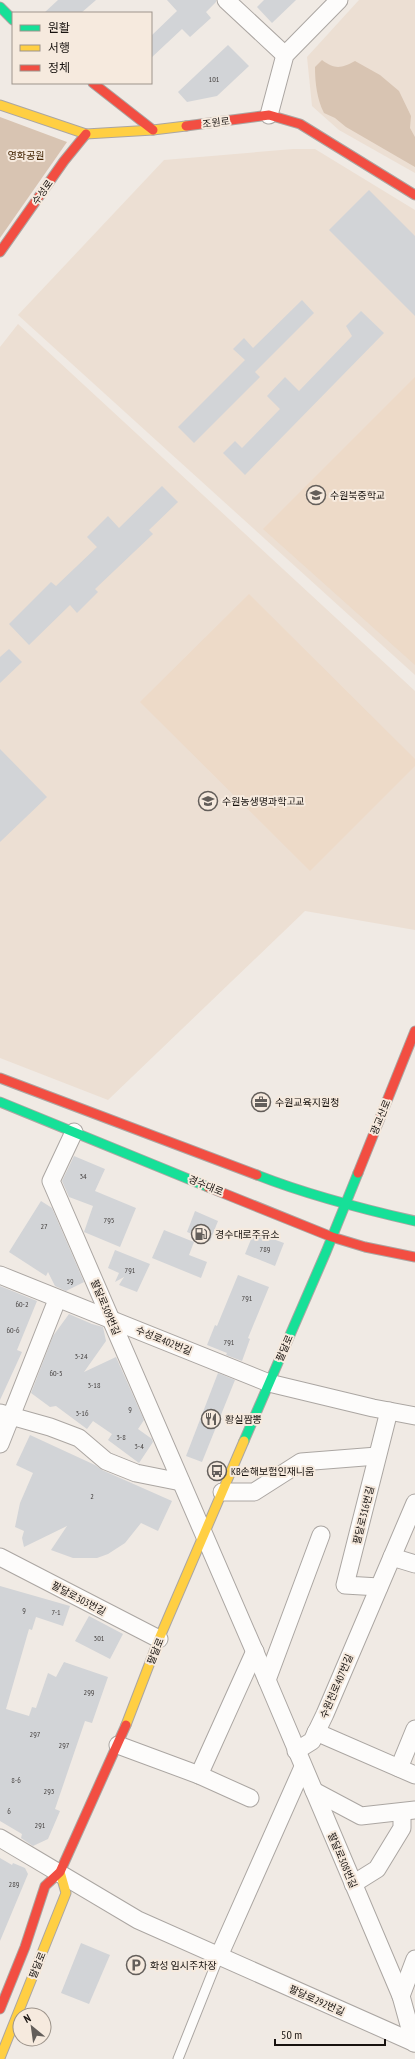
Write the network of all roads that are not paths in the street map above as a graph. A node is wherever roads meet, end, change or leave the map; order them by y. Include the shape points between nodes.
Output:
1 (226, 0) edge
2 (339, 0) edge
3 (0, 7) edge
4 (12, 19) edge
5 (285, 55) junction
6 (94, 84) edge
7 (0, 105) edge
8 (269, 115) junction
9 (153, 130) junction
10 (86, 134) junction
11 (415, 195) edge
12 (0, 252) edge
13 (415, 1031) edge
14 (0, 1078) edge
15 (0, 1102) edge
16 (74, 1132) junction
17 (346, 1203) junction
18 (415, 1221) edge
19 (332, 1237) junction
20 (415, 1257) edge
21 (0, 1275) edge
22 (58, 1300) junction
23 (111, 1319) junction
24 (269, 1383) junction
25 (389, 1411) junction
26 (5, 1414) edge
27 (415, 1416) edge
28 (0, 1444) edge
29 (378, 1456) junction
30 (181, 1482) junction
31 (222, 1492) junction
32 (415, 1503) edge
33 (204, 1533) junction
34 (321, 1535) dead end
35 (0, 1557) edge
36 (392, 1557) junction
37 (415, 1564) edge
38 (379, 1588) junction
39 (159, 1639) junction
40 (255, 1651) junction
41 (267, 1680) junction
42 (415, 1729) edge
43 (316, 1732) junction
44 (118, 1745) junction
45 (296, 1751) junction
46 (303, 1767) junction
47 (399, 1768) junction
48 (199, 1775) junction
49 (415, 1775) edge
50 (314, 1791) junction
51 (250, 1798) dead end
52 (409, 1811) edge
53 (0, 1838) edge
54 (60, 1872) junction
55 (353, 1884) junction
56 (219, 1956) junction
57 (415, 1959) edge
58 (401, 1996) junction
59 (0, 2009) edge
60 (414, 2043) edge
61 (0, 2058) edge
62 (178, 2059) edge

1 - 5 street
2 - 5 street
3 - 4 main road
5 - 8 street
6 - 9 main road
7 - 10 main road, 조원로
8 - 9 main road, 조원로
8 - 11 main road, 조원로 via 300,124
9 - 10 main road, 조원로
10 - 12 main road, 수성로
13 - 17 main road, 광교산로
14 - 17 main road via 283,1185
15 - 16 main road, 경수대로
16 - 19 main road, 경수대로
16 - 23 street, 팔달로309번길 via 51,1181
17 - 18 main road
17 - 19 main road, 팔달로
19 - 20 main road, 경수대로
19 - 24 main road, 팔달로
21 - 22 street, 수성로402번길
22 - 23 street, 수성로402번길
22 - 26 street
23 - 24 street, 수성로402번길
23 - 30 street, 팔달로309번길
24 - 25 street
24 - 31 main road, 팔달로
25 - 27 street
25 - 29 street, 팔달로316번길
26 - 28 street
26 - 30 street via 79,1438 106,1461 136,1473
29 - 31 street via 301,1462 254,1492
29 - 38 street, 팔달로316번길 via 345,1586
30 - 33 street, 팔달로309번길
31 - 33 main road, 팔달로
32 - 36 street
33 - 39 main road, 팔달로
33 - 40 street, 팔달로308번길
34 - 41 street
35 - 39 street, 팔달로303번길
36 - 37 street
36 - 38 street, 수원천로407번길
38 - 43 street, 수원천로407번길
39 - 44 main road, 팔달로
40 - 41 street, 팔달로308번길
40 - 48 street
41 - 45 street, 팔달로308번길
42 - 47 street
43 - 45 street, 수원천로407번길 via 312,1741
43 - 47 street
44 - 48 street
44 - 54 main road, 팔달로
45 - 46 street, 팔달로308번길
46 - 50 street, 팔달로308번길
46 - 56 street
47 - 49 street
48 - 51 street
50 - 52 street via 361,1816
50 - 55 street, 팔달로308번길
52 - 55 street via 402,1828 377,1868
53 - 54 street, 팔달로292번길
54 - 56 street, 팔달로292번길 via 138,1920
54 - 59 main road, 팔달로 via 45,1886 25,1947
54 - 61 main road, 팔달로 via 66,1893
55 - 58 street, 팔달로308번길
56 - 60 street, 팔달로292번길
56 - 62 lane
57 - 58 street
58 - 60 street, 팔달로308번길

